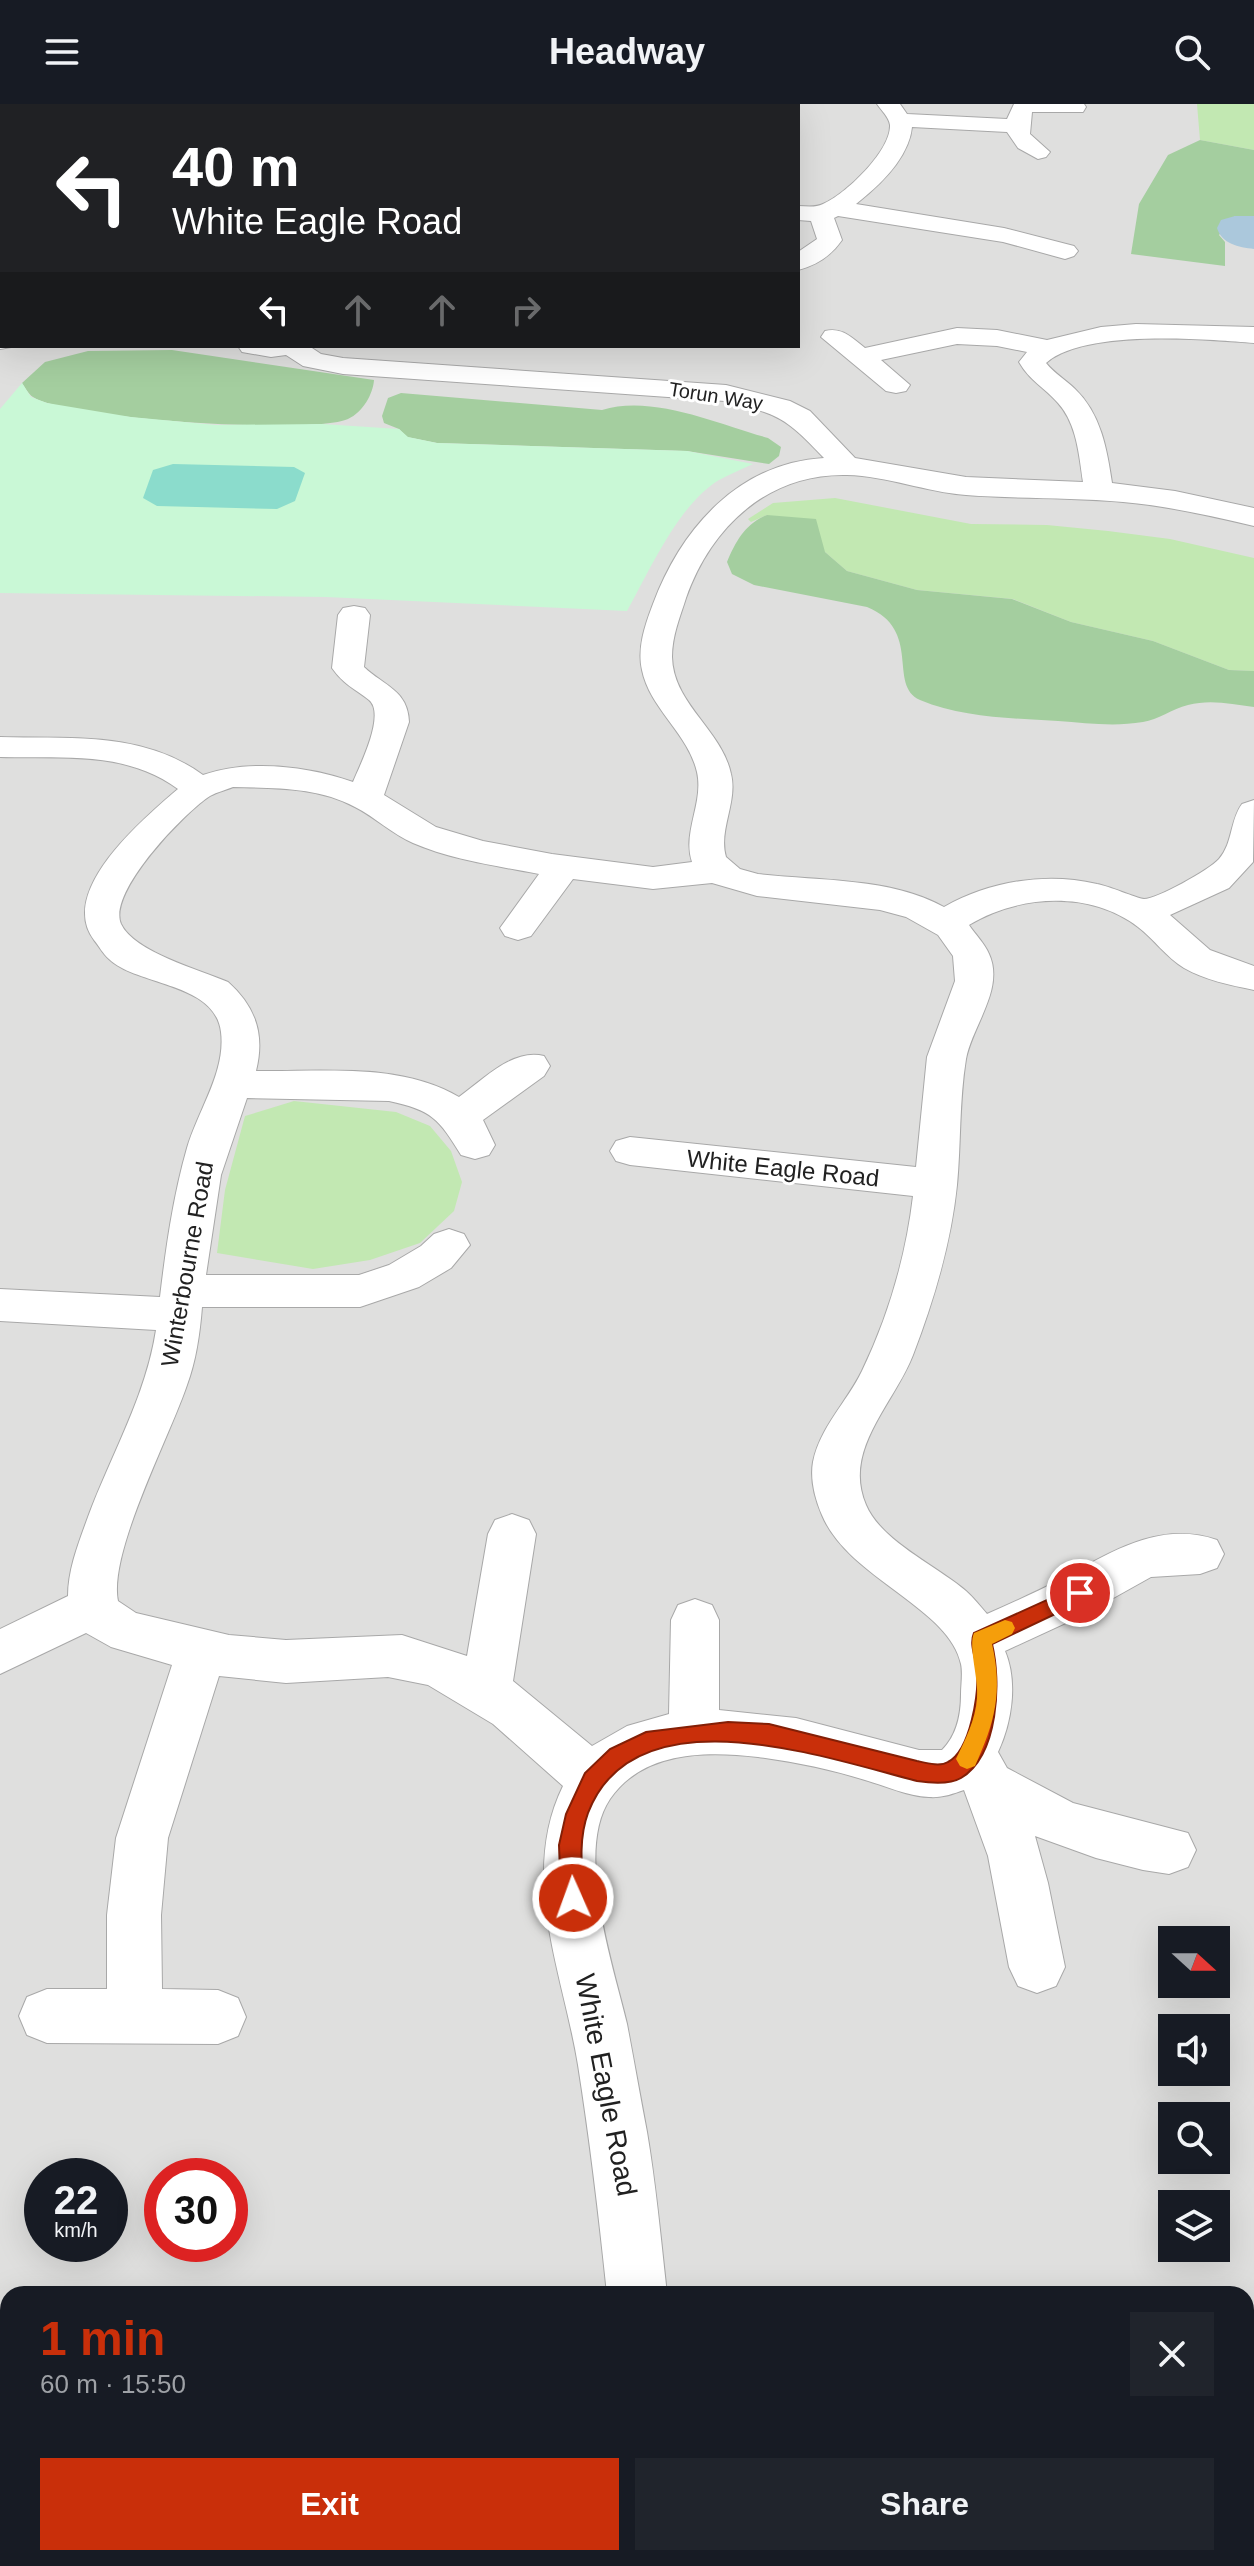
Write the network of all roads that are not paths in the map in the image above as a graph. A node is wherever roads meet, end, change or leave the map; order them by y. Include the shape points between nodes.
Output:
1 (1075, 107) dead end
2 (894, 112) edge
3 (1015, 126) junction
4 (1038, 152) dead end
5 (999, 206) dead end
6 (818, 212) edge
7 (1004, 235) junction
8 (1065, 251) dead end
9 (800, 261) edge
10 (1254, 335) edge
11 (834, 337) dead end
12 (295, 348) edge
13 (1046, 348) junction
14 (859, 357) junction
15 (896, 385) dead end
16 (847, 466) junction
17 (1099, 491) junction
18 (1214, 508) junction
19 (1254, 517) edge
20 (1254, 529) edge
21 (354, 615) dead end
22 (0, 747) edge
23 (199, 788) junction
24 (365, 798) junction
25 (1254, 811) edge
26 (563, 867) junction
27 (715, 871) junction
28 (1142, 913) junction
29 (945, 922) junction
30 (518, 928) dead end
31 (1254, 978) edge
32 (530, 1066) dead end
33 (232, 1084) junction
34 (630, 1151) dead end
35 (937, 1184) junction
36 (449, 1245) dead end
37 (183, 1303) junction
38 (0, 1305) edge
39 (512, 1534) dead end
40 (1200, 1554) dead end
41 (92, 1607) junction
42 (695, 1620) dead end
43 (981, 1639) junction
44 (201, 1652) junction
45 (0, 1653) edge
46 (486, 1691) junction
47 (694, 1735) junction
48 (980, 1769) junction
49 (593, 1780) junction
50 (1169, 1850) dead end
51 (1037, 1967) dead end
52 (47, 2016) dead end
53 (135, 2017) junction
54 (218, 2017) dead end
55 (636, 2286) edge

1 - 3 street via 1026,107
2 - 3 street
2 - 6 street via 899,140 886,161
3 - 4 street via 1019,137
5 - 7 street
6 - 7 street
6 - 9 street via 830,240
7 - 8 street
10 - 13 street via 1164,331 1085,338
11 - 14 street
12 - 16 street, Torun Way via 313,360 343,366 685,388 756,400 800,417
13 - 14 street via 966,335
13 - 17 street via 1032,362 1035,371 1067,396 1085,421
14 - 15 street
16 - 17 street via 938,484
16 - 27 street via 777,479 726,506 677,579 662,623 657,672 666,697 704,748 715,774 707,843
17 - 18 street
18 - 19 street
18 - 20 street
21 - 24 street via 348,668 389,698 393,709
22 - 23 street via 120,752 167,766
23 - 24 street, Winterbourne Road via 230,777 281,778 326,784
23 - 33 street, Winterbourne Road via 126,860 113,878 101,915 123,952 227,1001 242,1032
24 - 26 street, Winterbourne Road via 424,835
25 - 28 street via 1248,846 1228,873
26 - 27 street, Winterbourne Road via 653,878
26 - 30 street
27 - 29 street via 739,884 848,894 914,908
28 - 29 street via 1090,895 1045,891 1003,896
28 - 31 street via 1208,965
29 - 35 street via 968,949 975,976 947,1057
32 - 33 street via 467,1131 449,1108 414,1092
33 - 37 street, Winterbourne Road via 193,1208
34 - 35 street, White Eagle Road
35 - 43 street via 925,1261 881,1378 835,1460 835,1479 849,1524 870,1547 964,1618
36 - 37 street via 404,1276 360,1291
37 - 38 street
37 - 41 street, Winterbourne Road via 167,1380 94,1568
39 - 46 street
40 - 43 street via 1140,1558
41 - 44 street via 110,1625
41 - 45 street
42 - 47 street
43 - 48 street via 988,1700
44 - 46 street via 263,1661 387,1655 415,1659
44 - 53 street via 142,1838 134,1915
46 - 49 street
47 - 48 street, White Eagle Road via 769,1734 934,1774
47 - 49 street, White Eagle Road via 636,1746
48 - 50 street via 1069,1827
48 - 51 street via 1019,1859
49 - 55 street, White Eagle Road via 570,1845 574,1925 623,2162
52 - 53 street
53 - 54 street

